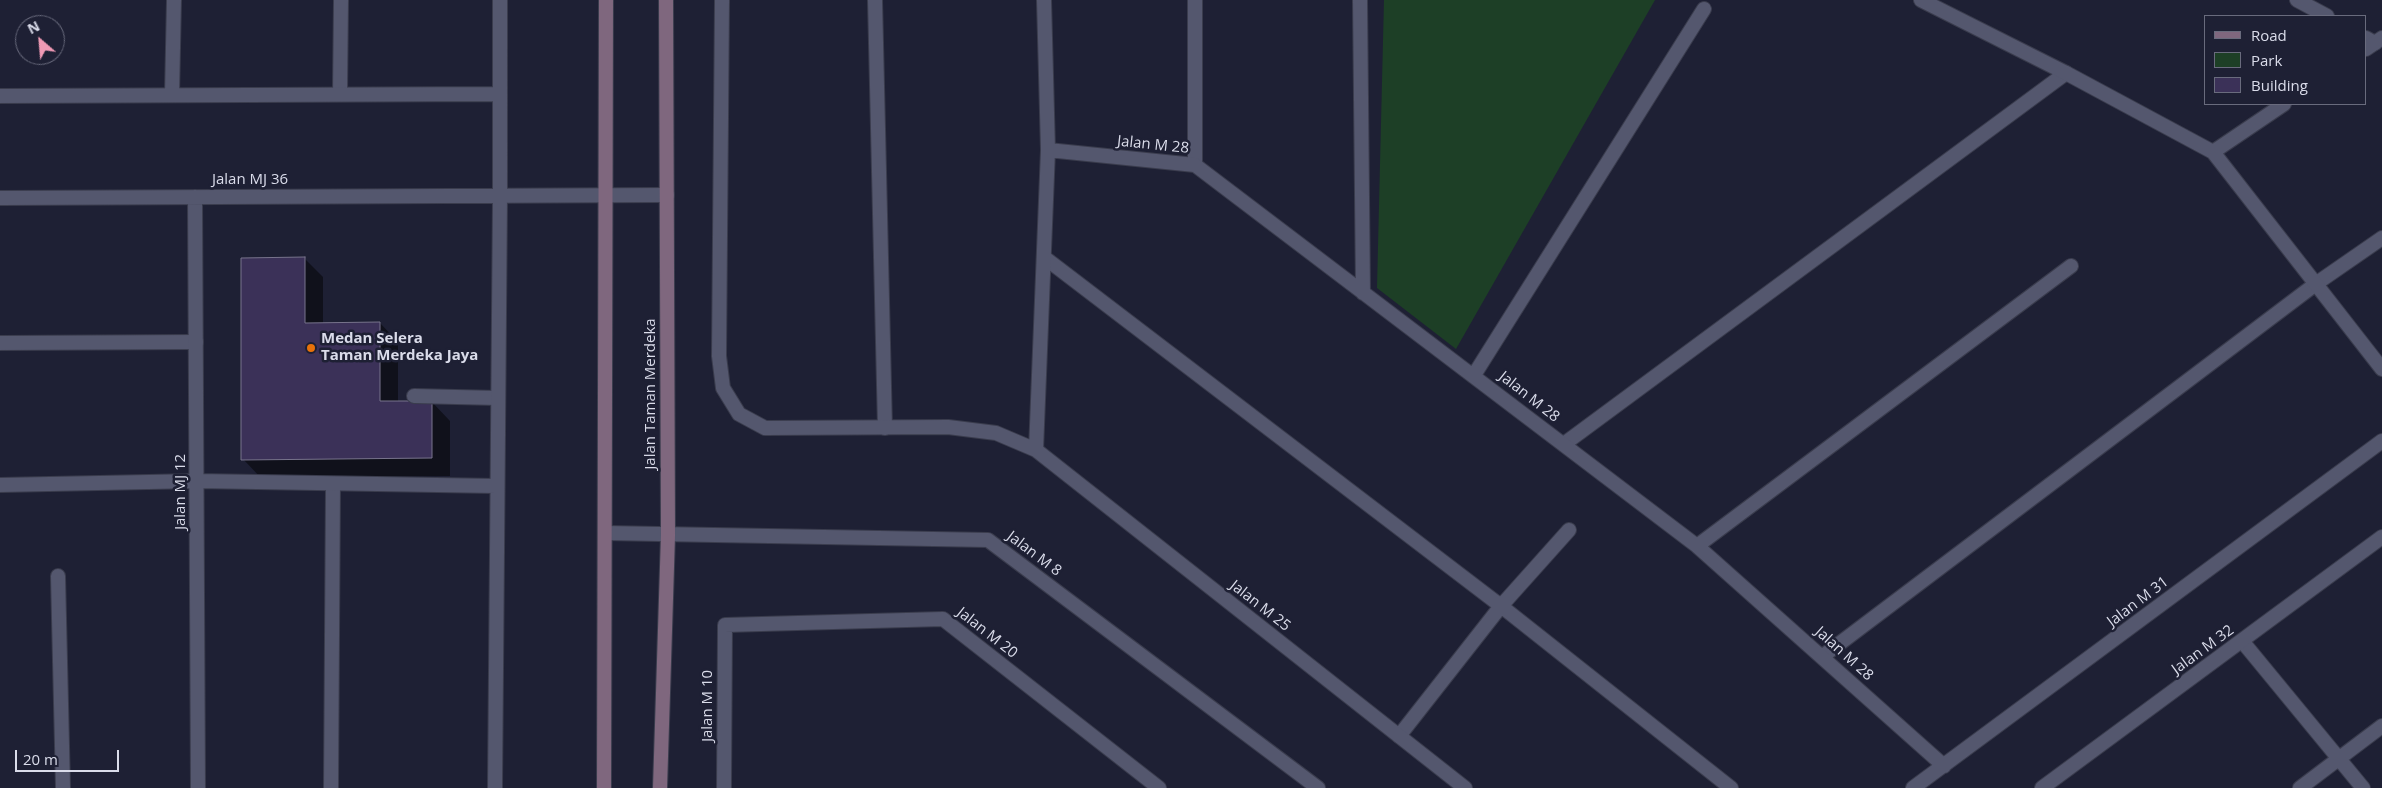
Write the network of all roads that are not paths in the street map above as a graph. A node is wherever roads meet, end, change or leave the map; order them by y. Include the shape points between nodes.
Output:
1 (174, 0) edge
2 (341, 0) edge
3 (500, 0) edge
4 (606, 0) edge
5 (666, 0) edge
6 (722, 0) edge
7 (875, 0) edge
8 (1044, 0) edge
9 (1195, 0) edge
10 (1360, 0) edge
11 (2297, 0) edge
12 (1925, 1) edge
13 (1704, 9) dead end
14 (2325, 15) edge
15 (2066, 73) junction
16 (340, 94) junction
17 (499, 94) junction
18 (172, 95) junction
19 (0, 96) edge
20 (2283, 105) edge
21 (1048, 150) junction
22 (2213, 152) junction
23 (1195, 165) junction
24 (604, 195) junction
25 (666, 195) junction
26 (195, 196) junction
27 (500, 196) junction
28 (0, 198) edge
29 (2382, 238) edge
30 (1045, 258) junction
31 (2071, 266) dead end
32 (2317, 283) junction
33 (1363, 293) junction
34 (196, 342) junction
35 (0, 343) edge
36 (2382, 368) edge
37 (1474, 375) junction
38 (414, 396) dead end
39 (498, 398) junction
40 (885, 428) junction
41 (2382, 441) edge
42 (1564, 444) junction
43 (1036, 450) junction
44 (197, 480) junction
45 (333, 484) junction
46 (0, 485) edge
47 (496, 486) junction
48 (1569, 530) dead end
49 (605, 533) junction
50 (668, 535) junction
51 (2382, 537) edge
52 (1697, 546) junction
53 (58, 576) dead end
54 (1501, 606) junction
55 (725, 625) joint
56 (2242, 641) junction
57 (1823, 656) junction
58 (2382, 726) edge
59 (1399, 736) junction
60 (2338, 760) junction
61 (1944, 766) junction
62 (64, 788) edge
63 (198, 788) edge
64 (331, 788) edge
65 (495, 788) edge
66 (604, 788) edge
67 (660, 788) edge
68 (724, 788) edge
69 (732, 788) edge
70 (1159, 788) edge
71 (1318, 788) edge
72 (1465, 788) edge
73 (1731, 788) edge
74 (1913, 788) edge
75 (2042, 788) edge
76 (2300, 788) edge
77 (2363, 788) edge

1 - 18 street
2 - 16 street
3 - 17 street
4 - 24 main road
5 - 25 main road, Jalan Taman Merdeka
6 - 40 street, Jalan M 25 via 719,356 722,388 739,414 765,428
7 - 40 street
8 - 21 street
9 - 23 street
10 - 33 street
11 - 14 street
12 - 15 street
13 - 37 street
15 - 22 street
15 - 42 street
16 - 17 street
16 - 18 street
17 - 27 street
18 - 19 street
20 - 22 street
21 - 23 street, Jalan M 28
21 - 30 street
22 - 32 street
23 - 33 street, Jalan M 28
24 - 25 street, Jalan MJ 36
24 - 27 street, Jalan MJ 36
24 - 49 main road
25 - 50 main road, Jalan Taman Merdeka
26 - 27 street, Jalan MJ 36
26 - 28 street, Jalan MJ 36
26 - 34 street, Jalan MJ 12
27 - 39 street
29 - 32 street
30 - 43 street
30 - 54 street
31 - 52 street
32 - 36 street
32 - 57 street
33 - 37 street, Jalan M 28
34 - 35 street
34 - 44 street, Jalan MJ 12
37 - 42 street, Jalan M 28
38 - 39 street
39 - 47 street
40 - 43 street, Jalan M 25 via 948,427 996,433
41 - 61 street, Jalan M 31
42 - 52 street, Jalan M 28
43 - 59 street, Jalan M 25
44 - 45 street
44 - 46 street
44 - 63 street, Jalan MJ 12
45 - 47 street
45 - 64 street
47 - 65 street
48 - 54 street
49 - 50 street, Jalan M 8
49 - 66 main road
50 - 67 main road, Jalan Taman Merdeka
50 - 71 street, Jalan M 8 via 988,540
51 - 56 street, Jalan M 32
52 - 57 street, Jalan M 28
53 - 62 street
54 - 59 street
54 - 73 street
55 - 68 street, Jalan M 10
55 - 70 street, Jalan M 20 via 943,619
56 - 60 street
56 - 75 street, Jalan M 32
57 - 61 street, Jalan M 28
58 - 60 street
59 - 72 street, Jalan M 25
60 - 76 street
60 - 77 street
61 - 74 street, Jalan M 31
68 - 69 street

